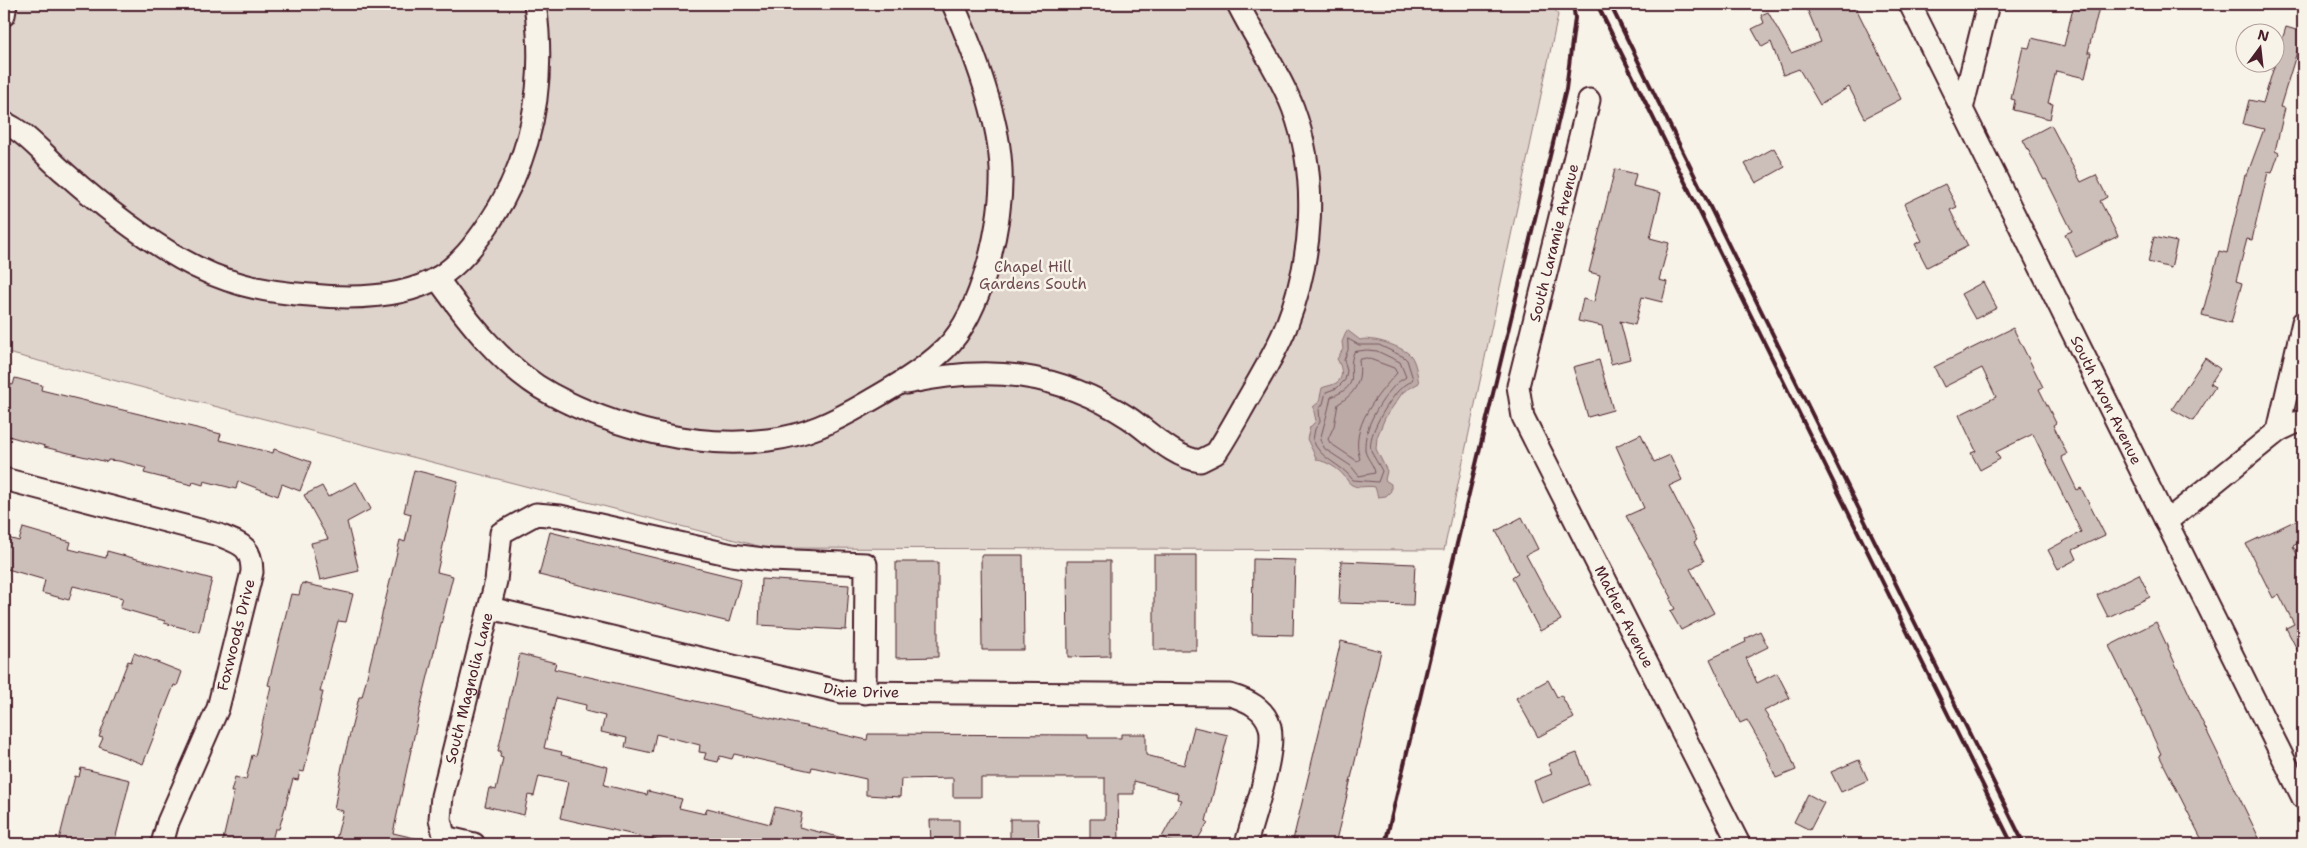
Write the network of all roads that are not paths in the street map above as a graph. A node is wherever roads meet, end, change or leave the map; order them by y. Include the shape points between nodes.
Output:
1 (6, 4) edge
2 (535, 4) edge
3 (953, 4) edge
4 (1238, 4) edge
5 (1910, 4) edge
6 (1988, 4) edge
7 (4, 15) edge
8 (1589, 100) dead end
9 (1962, 109) junction
10 (4, 122) edge
11 (437, 278) junction
12 (2303, 322) edge
13 (898, 385) junction
14 (1518, 386) joint
15 (2303, 422) edge
16 (2278, 431) junction
17 (4, 479) edge
18 (2166, 522) junction
19 (490, 608) junction
20 (865, 693) junction
21 (2303, 798) edge
22 (445, 841) edge
23 (162, 844) edge
24 (474, 844) edge
25 (1246, 844) edge
26 (1739, 844) edge

1 - 7 street
2 - 11 street via 540,46 538,75 530,137 522,161 481,234 452,268
3 - 13 street via 982,82 998,140 1001,171 997,212 984,278 960,328 946,347
4 - 13 street via 1268,55 1300,128 1310,224 1302,273 1286,326 1274,354 1216,453 1200,460 1183,456 1120,412 1055,382 1007,374 982,374 929,378
5 - 9 street, South Avon Avenue
6 - 9 street
8 - 14 street, South Laramie Avenue
9 - 18 street, South Avon Avenue
10 - 11 street via 130,226 181,259 232,282 260,290 351,296 402,290
11 - 13 street via 491,344 529,380 576,406 656,432 746,442 798,436 839,419
12 - 16 street
14 - 26 street, Mather Avenue via 1523,417
15 - 16 street
16 - 18 street
17 - 23 street, Foxwoods Drive via 219,535 242,545 250,553 252,572 218,708 168,822
18 - 21 street, South Avon Avenue
19 - 20 street, Dixie Drive via 827,690
19 - 20 street, South Magnolia Lane via 501,533 536,514 732,555 866,564
19 - 22 street, South Magnolia Lane via 442,796 440,819
20 - 25 street, Dixie Drive via 1219,694 1242,698 1264,715 1270,727 1271,742
22 - 24 street

